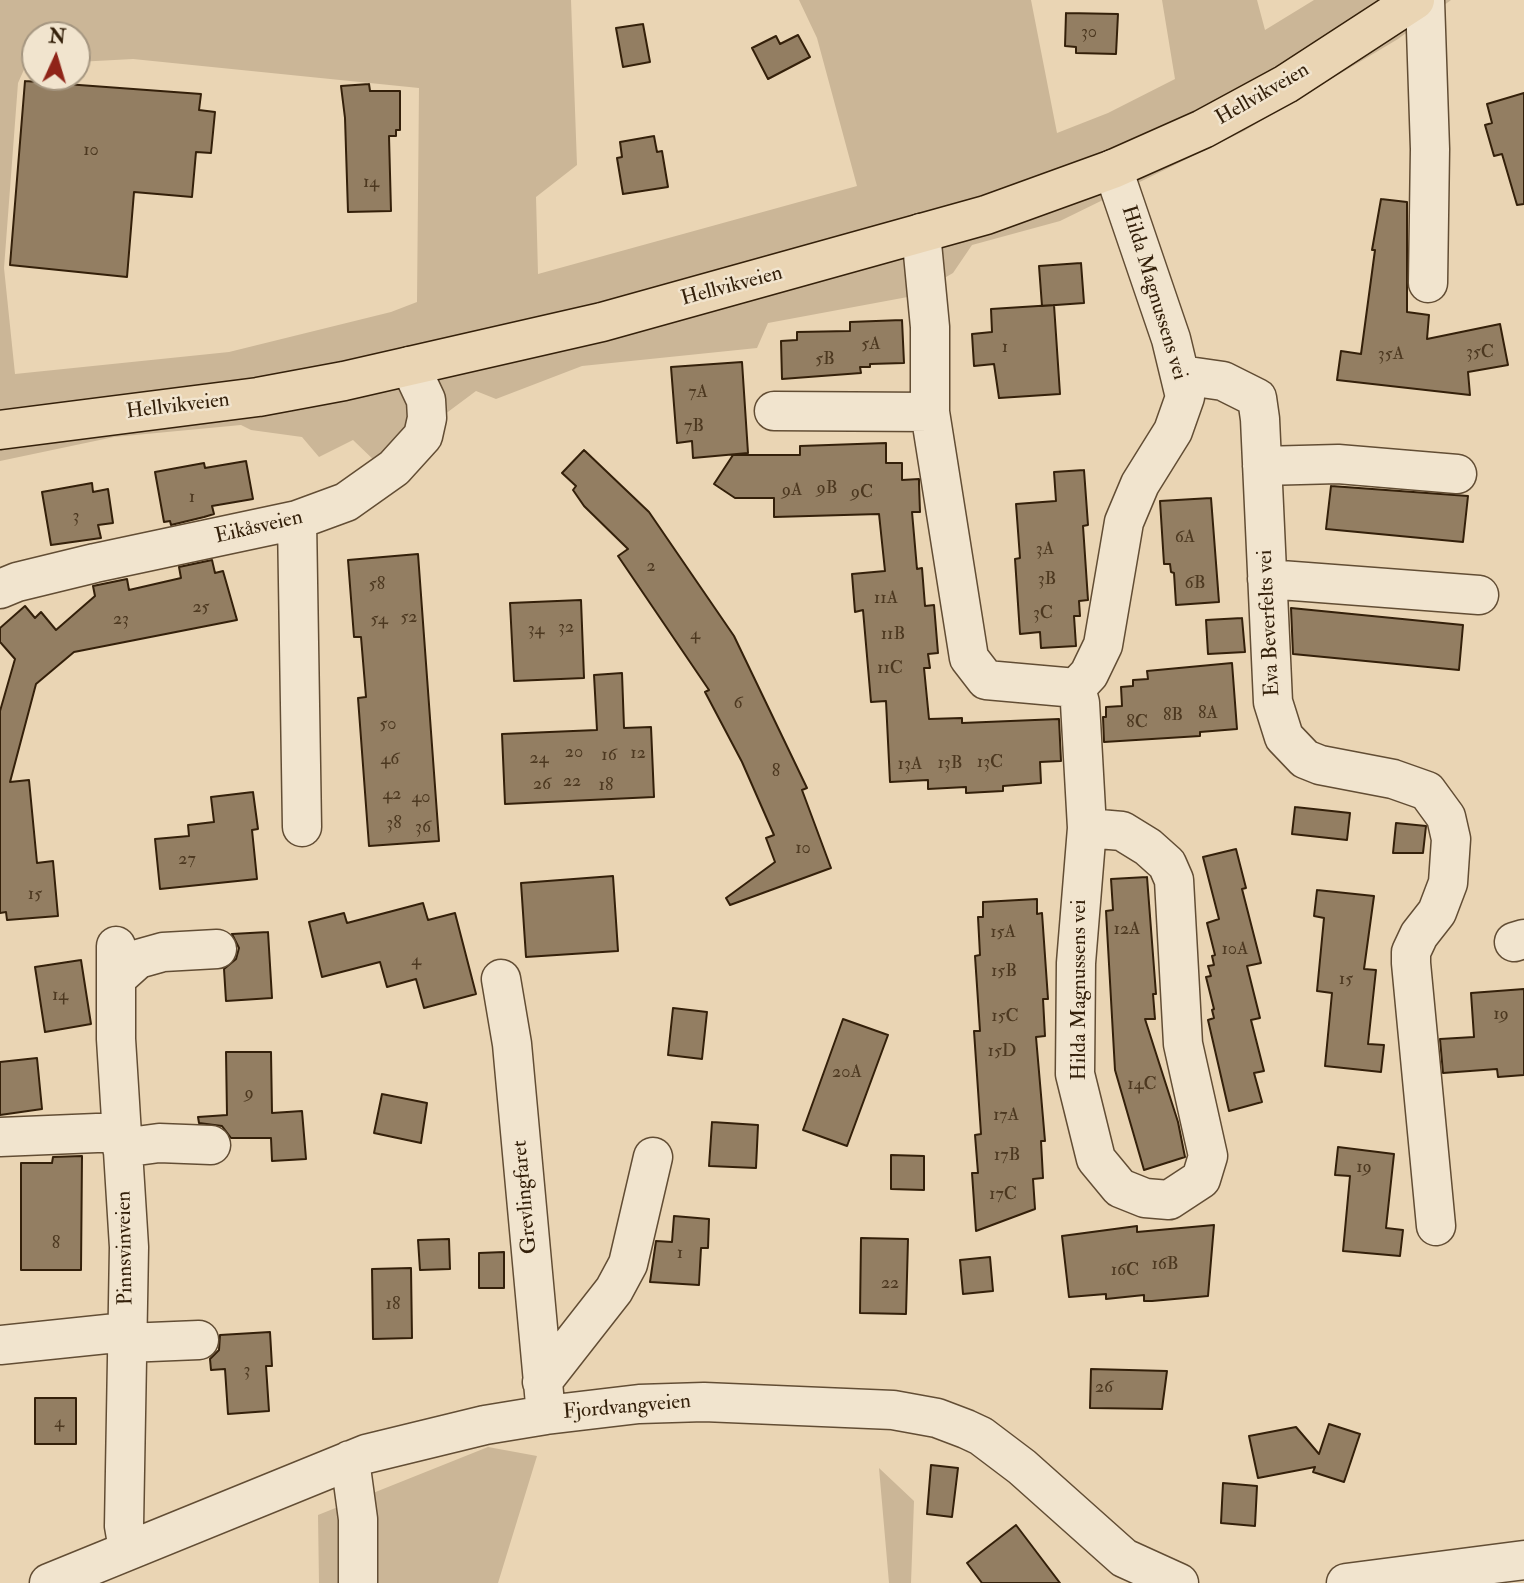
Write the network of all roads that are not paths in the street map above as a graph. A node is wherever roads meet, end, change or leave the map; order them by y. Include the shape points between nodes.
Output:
1 (1415, 0) edge
2 (1425, 0) edge
3 (1113, 169) junction
4 (921, 233) junction
5 (1428, 283) dead end
6 (410, 366) junction
7 (1181, 375) junction
8 (774, 411) dead end
9 (930, 412) junction
10 (0, 430) edge
11 (1262, 466) junction
12 (1457, 474) dead end
13 (297, 520) junction
14 (1267, 579) junction
15 (0, 589) edge
16 (1479, 595) dead end
17 (1076, 688) junction
18 (302, 827) dead end
19 (1087, 828) junction
20 (217, 949) dead end
21 (500, 979) dead end
22 (0, 1137) edge
23 (122, 1140) junction
24 (211, 1145) dead end
25 (653, 1157) dead end
26 (1436, 1226) dead end
27 (126, 1337) junction
28 (199, 1340) dead end
29 (0, 1345) edge
30 (544, 1398) junction
31 (350, 1460) junction
32 (128, 1549) junction
33 (1524, 1560) edge
34 (49, 1583) edge
35 (358, 1583) edge
36 (1179, 1583) edge
37 (1346, 1583) edge

1 - 3 main road, Hellvikveien via 1286,84 1203,130
2 - 5 street
3 - 4 main road, Hellvikveien
3 - 7 street, Hilda Magnussens vei
4 - 6 main road, Hellvikveien via 602,322
4 - 9 street via 929,315
6 - 10 main road, Hellvikveien via 258,397
6 - 13 street, Eikåsveien via 426,400 427,418 423,436 412,451 346,502
7 - 11 street, Eva Beverfelts vei via 1223,381 1257,398
7 - 17 street, Hilda Magnussens vei via 1185,397 1173,431 1140,484 1124,522 1103,645 1089,674
8 - 9 street
9 - 17 street via 969,657 986,680
11 - 12 street via 1338,464
11 - 14 street, Eva Beverfelts vei
13 - 15 street, Eikåsveien via 95,563
13 - 18 street
14 - 16 street
14 - 26 street, Eva Beverfelts vei via 1273,702 1284,737 1305,759 1320,765 1392,779 1427,792 1446,817 1451,839 1448,883 1437,912 1419,935 1411,963
17 - 19 street, Hilda Magnussens vei
19 - 19 street, Hilda Magnussens vei via 1076,963 1075,1074 1096,1159 1120,1188 1145,1198 1169,1200 1200,1179 1208,1156 1183,1044 1174,880 1167,864 1122,831
20 - 23 street, Pinnsvinveien via 117,961
21 - 30 street, Grevlingfaret via 512,1044
22 - 23 street
23 - 24 street
23 - 27 street, Pinnsvinveien via 129,1247
25 - 30 street via 628,1264
27 - 28 street
27 - 29 street
27 - 32 street, Pinnsvinveien via 124,1526
30 - 31 street, Fjordvangveien via 485,1425
30 - 36 street, Fjordvangveien via 893,1410 937,1418 995,1446 1124,1558
31 - 32 street, Fjordvangveien
31 - 35 street via 358,1519
32 - 34 street, Fjordvangveien
33 - 37 street

